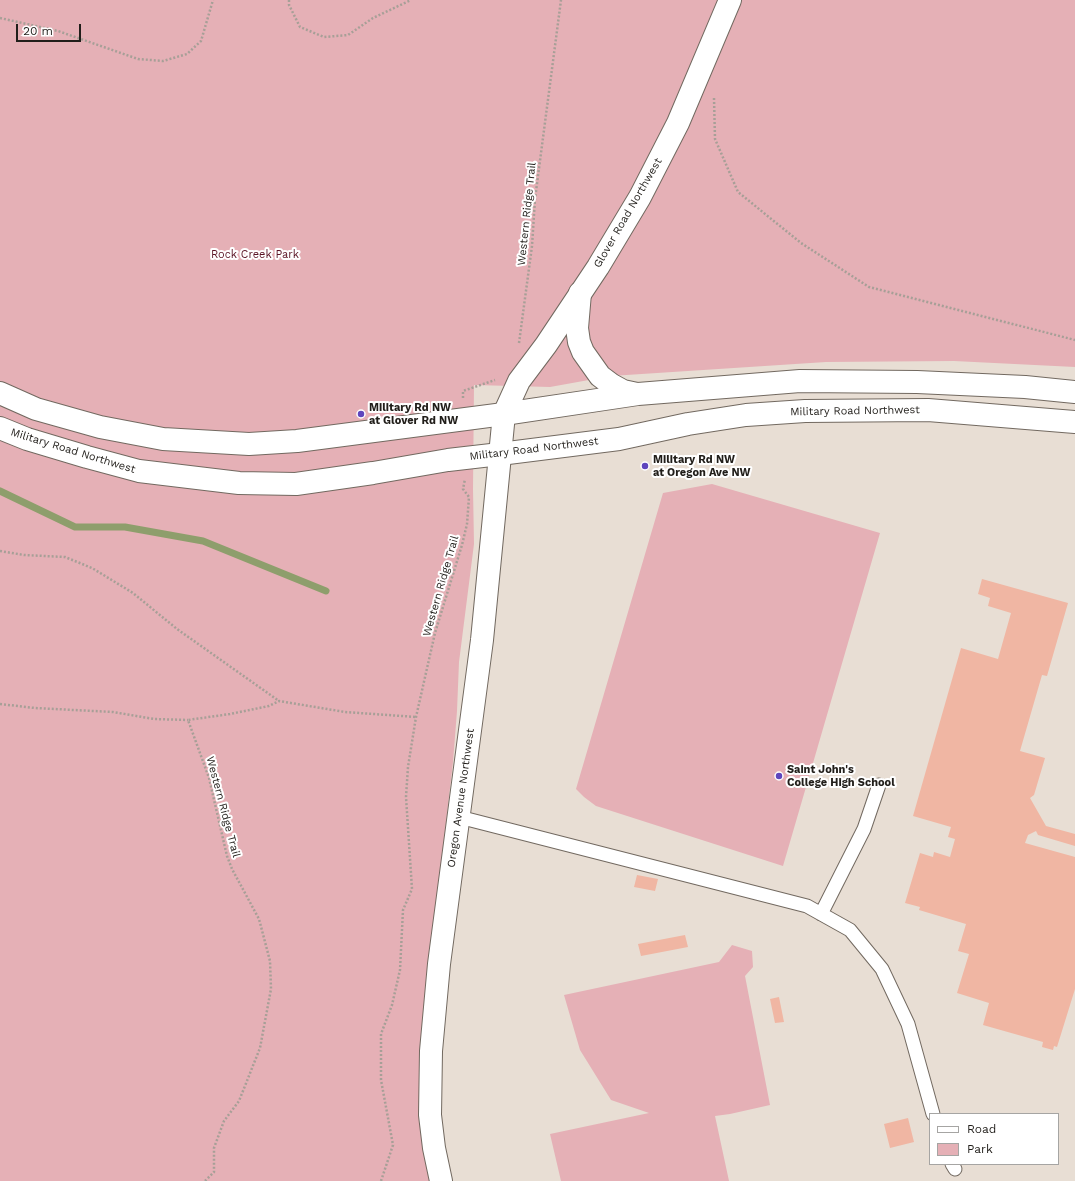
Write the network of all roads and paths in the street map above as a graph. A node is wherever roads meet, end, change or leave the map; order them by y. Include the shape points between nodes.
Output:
1 (213, 0) edge
2 (289, 0) edge
3 (412, 0) edge
4 (561, 0) edge
5 (730, 0) edge
6 (0, 18) edge
7 (713, 96) dead end
8 (580, 293) junction
9 (1075, 340) edge
10 (518, 348) dead end
11 (499, 376) dead end
12 (1075, 392) edge
13 (0, 393) edge
14 (638, 394) junction
15 (463, 397) dead end
16 (504, 414) junction
17 (1075, 422) edge
18 (0, 428) edge
19 (500, 454) junction
20 (465, 484) dead end
21 (0, 551) edge
22 (278, 701) junction
23 (0, 704) edge
24 (416, 716) junction
25 (188, 720) junction
26 (879, 786) dead end
27 (459, 817) junction
28 (821, 914) junction
29 (933, 1113) edge
30 (205, 1181) edge
31 (381, 1181) edge
32 (441, 1181) edge

1 - 6 path via 201,41 187,54 163,61 138,59 58,31
2 - 3 path via 300,26 324,37 348,35 373,18
4 - 10 path, Western Ridge Trail
5 - 8 main road, Glover Road Northwest via 694,87 649,181
7 - 9 path via 715,139 738,192 802,243 869,287
8 - 14 main road via 577,328 583,352 600,376 612,385
8 - 16 main road, Glover Road Northwest via 519,381
11 - 15 path via 494,381 464,391
12 - 14 main road via 852,380 800,381
13 - 16 main road via 36,408 100,427 163,439 249,444 296,441
14 - 16 main road
16 - 19 main road, Oregon Avenue Northwest
17 - 19 main road, Military Road Northwest via 928,410 804,411 746,415 618,439
18 - 19 main road, Military Road Northwest via 27,439 139,471 238,483 296,484
19 - 27 main road, Oregon Avenue Northwest via 482,640
20 - 24 path, Western Ridge Trail via 463,489 469,497 467,524 435,633
21 - 22 path via 65,557 92,568 133,593 177,629
22 - 24 path via 345,712
22 - 25 path via 230,714
23 - 25 path
24 - 31 path via 406,797 412,888 403,910 400,970 392,1005 381,1034 381,1080 393,1145
25 - 30 path, Western Ridge Trail via 209,778 227,856 260,919 270,960 271,989 260,1048 239,1101 224,1121 214,1148 214,1172
26 - 28 lane via 864,829
27 - 28 lane via 807,906
27 - 32 main road, Oregon Avenue Northwest via 439,964 431,1051 430,1115
28 - 29 lane via 850,930 882,969 908,1024

